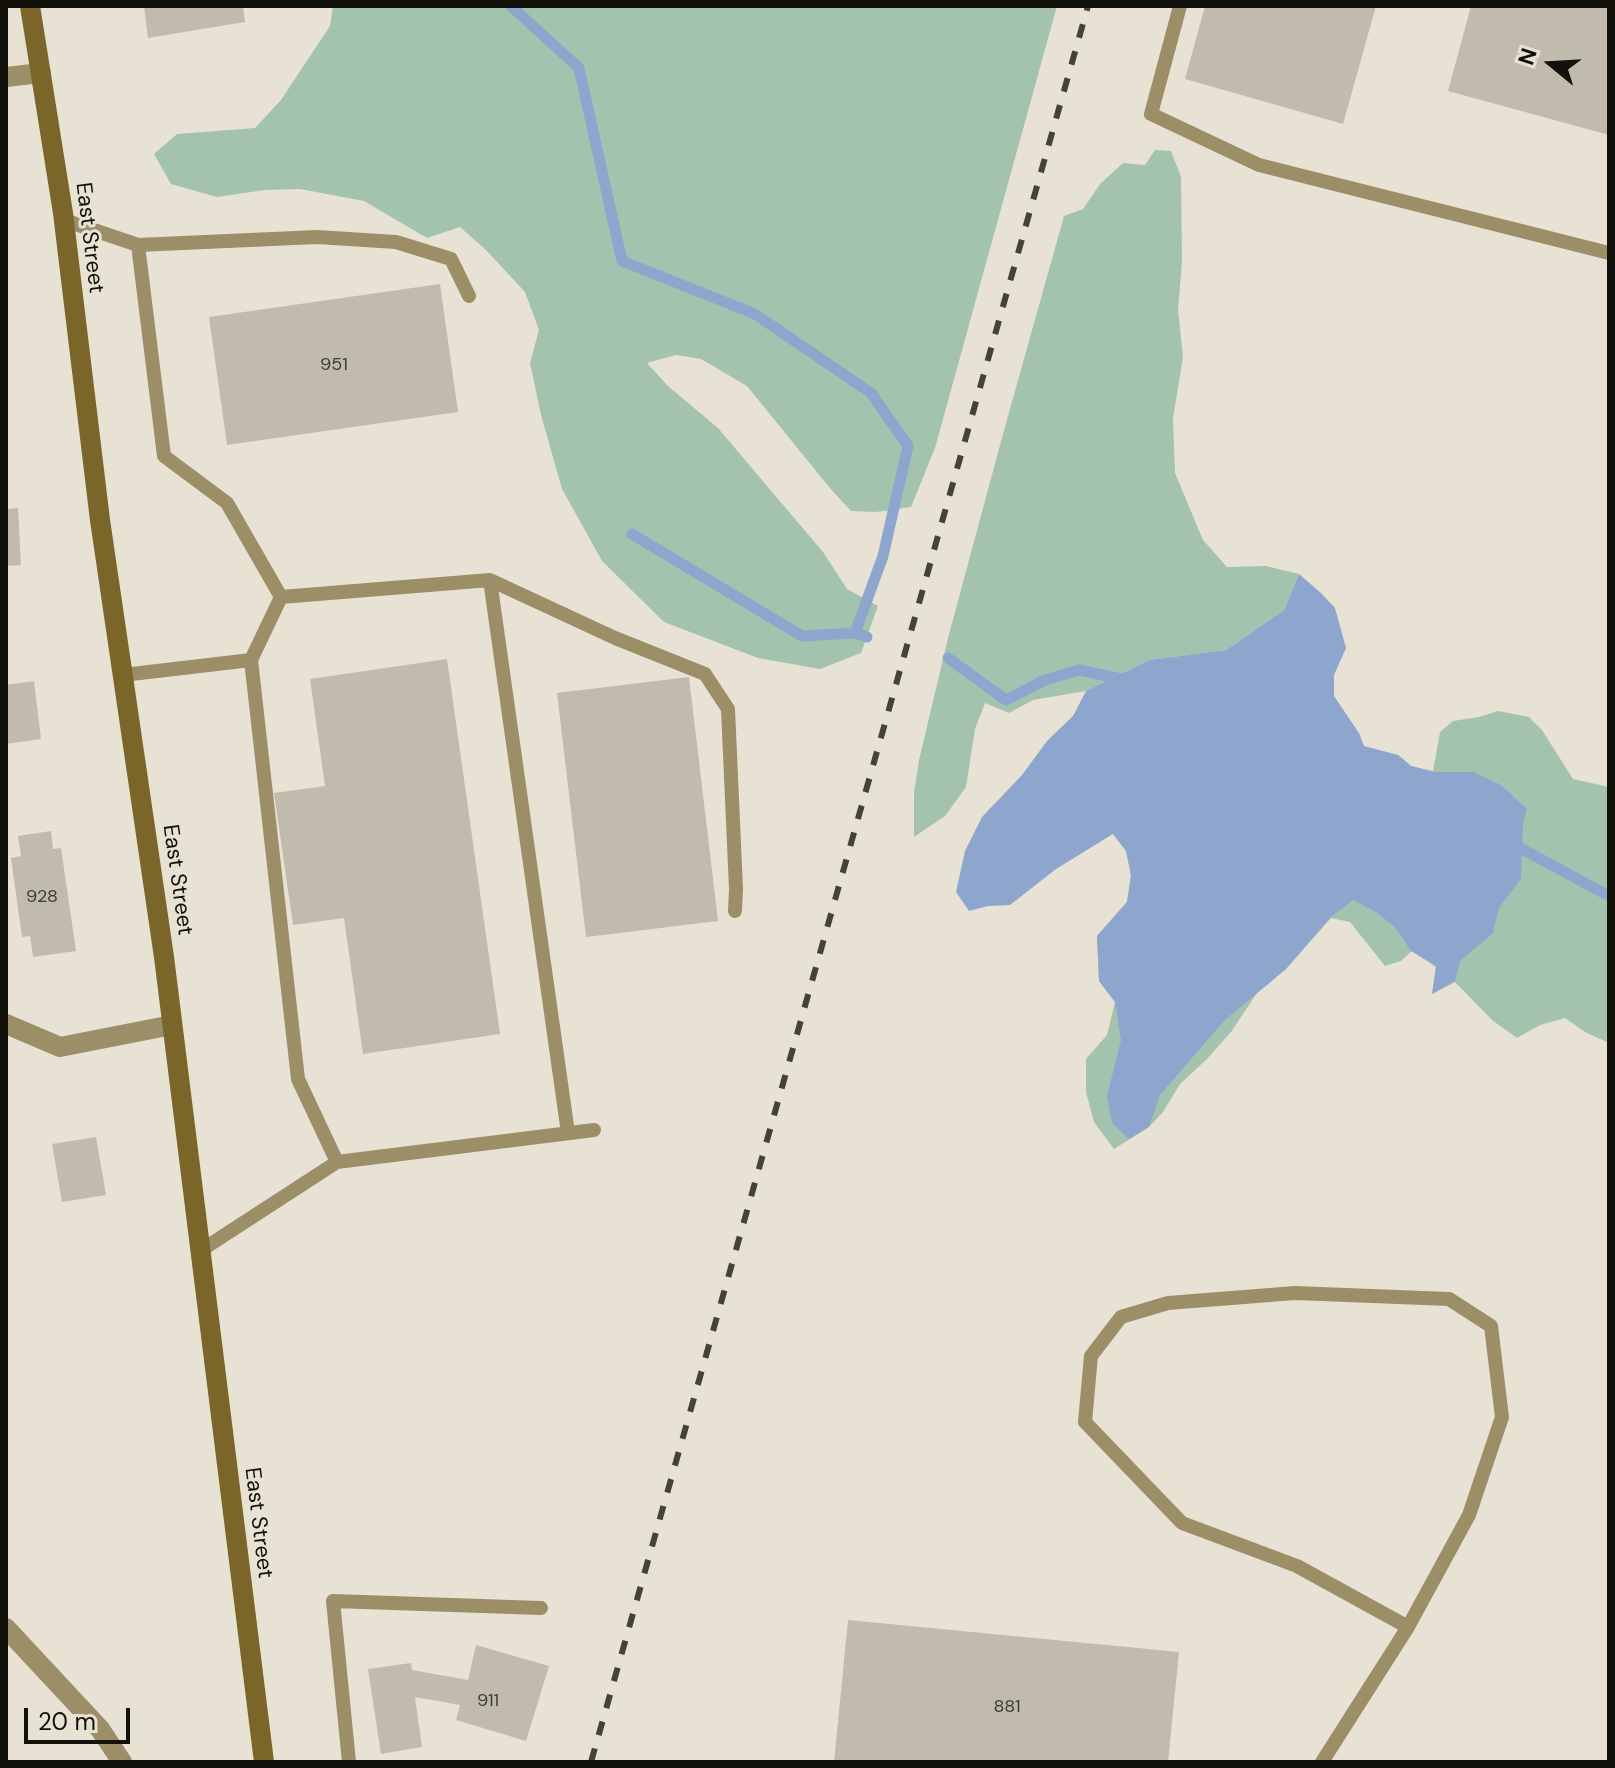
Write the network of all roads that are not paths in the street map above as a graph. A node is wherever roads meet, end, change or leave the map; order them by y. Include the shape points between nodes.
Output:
1 (30, 6) edge
2 (1180, 6) edge
3 (41, 73) junction
4 (6, 77) edge
5 (64, 220) junction
6 (138, 245) junction
7 (1609, 253) edge
8 (469, 296) dead end
9 (490, 580) junction
10 (281, 597) junction
11 (251, 660) junction
12 (123, 675) junction
13 (735, 911) dead end
14 (6, 1024) edge
15 (172, 1025) junction
16 (594, 1130) dead end
17 (568, 1133) junction
18 (337, 1162) junction
19 (200, 1251) junction
20 (541, 1608) dead end
21 (1408, 1627) junction
22 (6, 1628) edge
23 (122, 1762) edge
24 (264, 1762) edge
25 (349, 1762) edge
26 (1322, 1762) edge

1 - 3 main road, East Street
2 - 7 lane via 1151,114 1259,165
3 - 4 street
3 - 5 main road, East Street
5 - 6 lane
5 - 12 main road, East Street
6 - 8 lane via 317,237 396,242 451,259
6 - 10 lane via 164,456 227,503
9 - 10 lane
9 - 13 lane via 705,674 728,709
9 - 17 lane
10 - 11 lane
11 - 12 lane
11 - 18 lane via 298,1079
12 - 15 main road, East Street
14 - 15 street via 60,1047
15 - 19 main road, East Street
16 - 17 lane
17 - 18 lane
18 - 19 lane
19 - 24 main road, East Street
20 - 25 lane via 333,1601
21 - 21 lane via 1469,1515 1502,1417 1491,1326 1449,1299 1295,1293 1168,1303 1121,1317 1091,1356 1085,1422 1182,1523 1297,1566
21 - 26 lane
22 - 23 street via 100,1729

